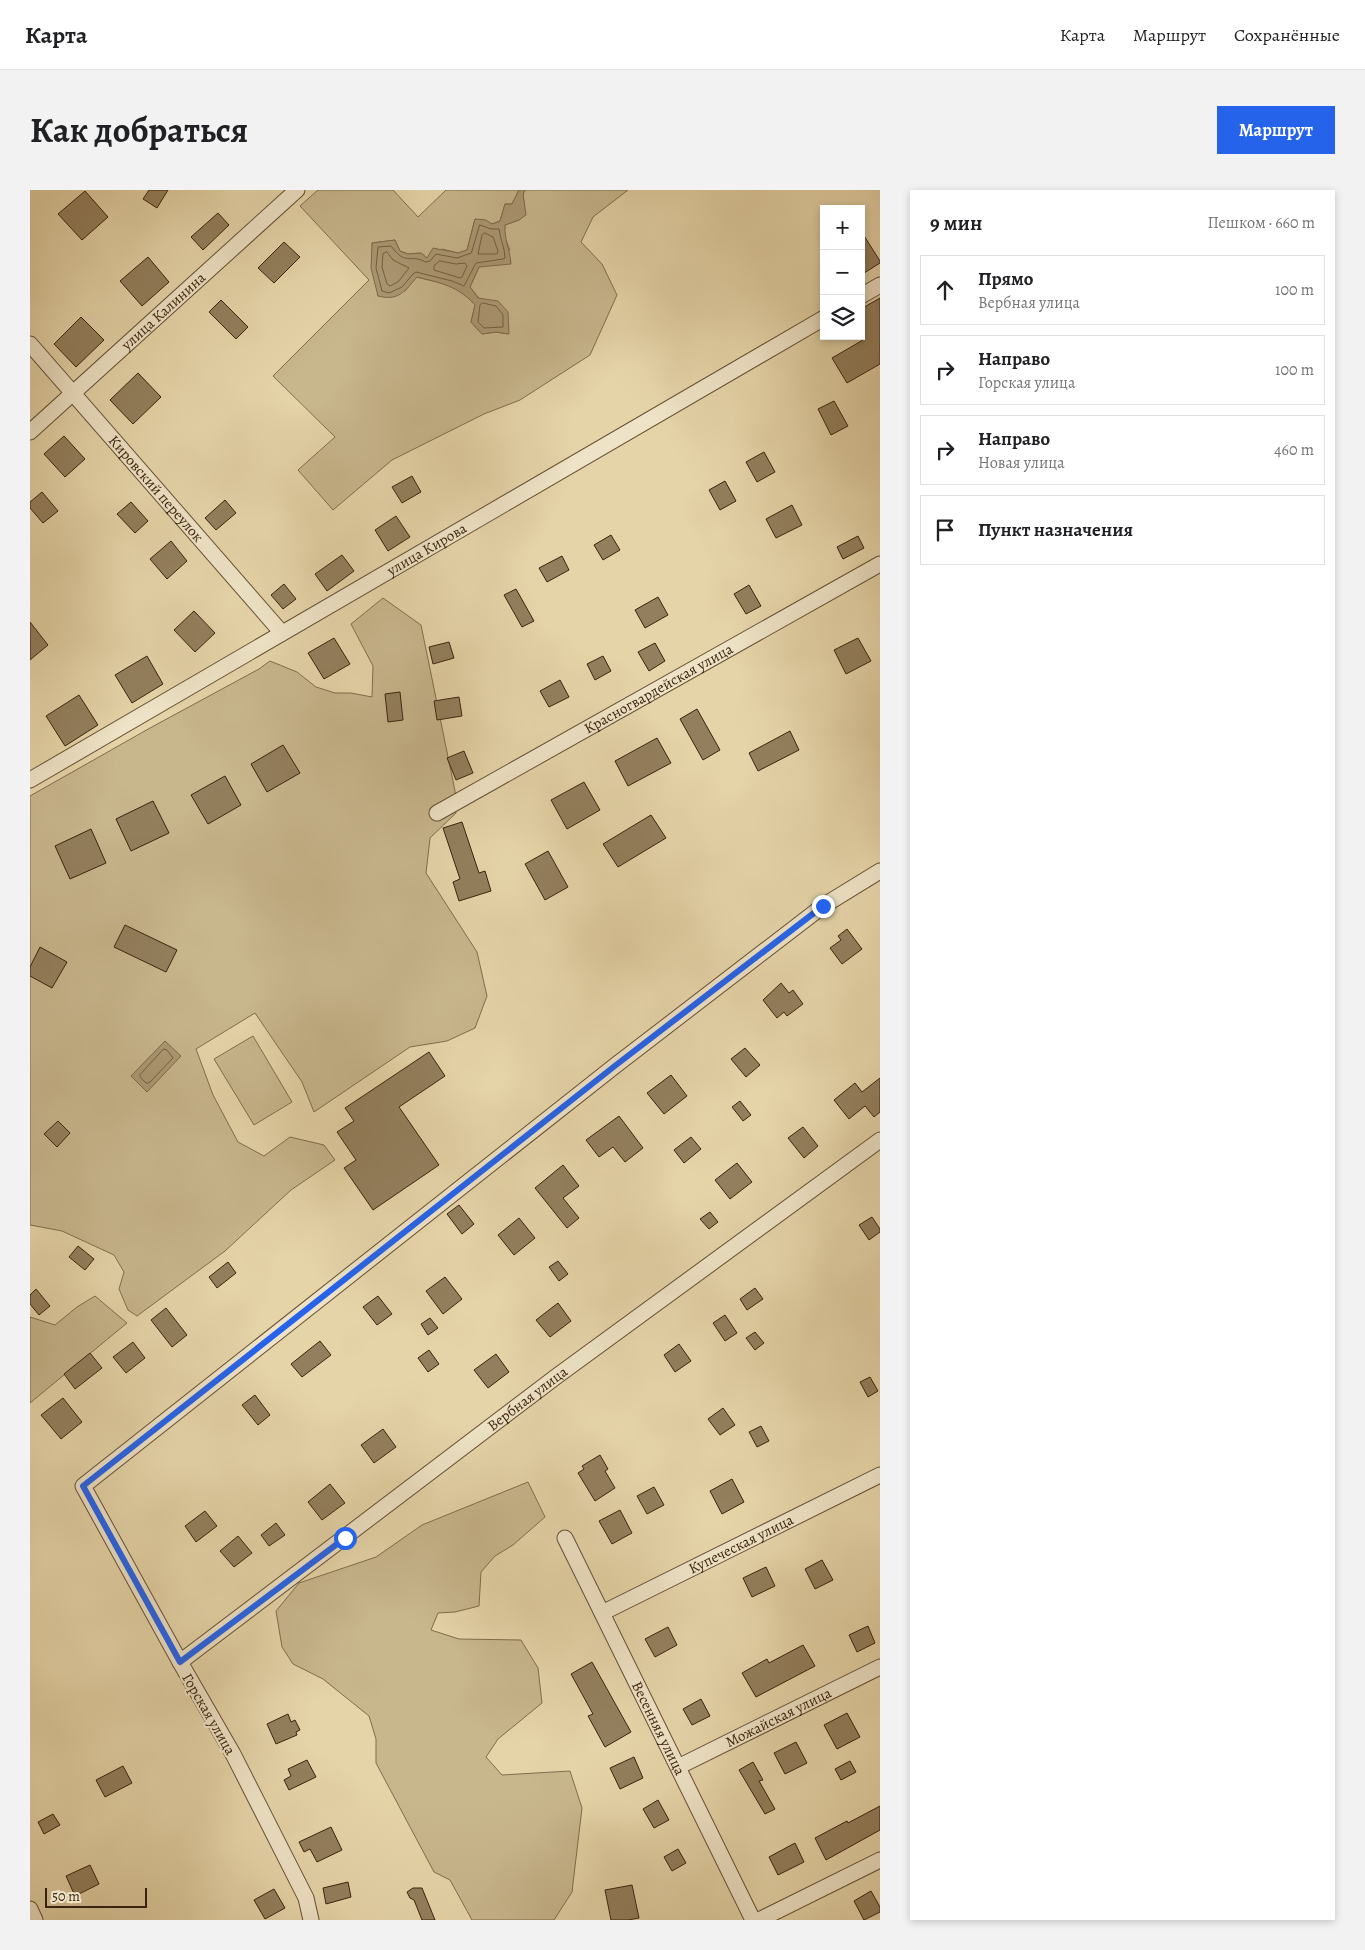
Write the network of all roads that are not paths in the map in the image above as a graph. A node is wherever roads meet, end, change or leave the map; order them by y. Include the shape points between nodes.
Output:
1 (297, 190) edge
2 (880, 285) edge
3 (863, 295) edge
4 (820, 320) edge
5 (30, 344) edge
6 (74, 393) junction
7 (30, 432) edge
8 (880, 564) edge
9 (282, 633) junction
10 (30, 780) edge
11 (437, 813) dead end
12 (880, 871) edge
13 (880, 1140) edge
14 (880, 1475) edge
15 (565, 1538) dead end
16 (602, 1613) junction
17 (180, 1662) junction
18 (880, 1667) edge
19 (678, 1767) junction
20 (880, 1860) edge
21 (30, 1910) edge
22 (35, 1920) edge
23 (311, 1920) edge
24 (753, 1920) edge
25 (760, 1920) edge

1 - 6 street, улица Калинина
2 - 3 street
4 - 9 street, улица Кирова
5 - 6 street, Кировский переулок
6 - 7 street, улица Калинина
6 - 9 street, Кировский переулок
8 - 11 street, Красногвардейская улица
9 - 10 street, улица Кирова
12 - 17 street, Горская улица via 823,906 616,1065 83,1486
13 - 17 street, Вербная улица via 557,1376
14 - 16 street, Купеческая улица
15 - 16 street, Весенняя улица
16 - 19 street, Весенняя улица
17 - 23 street, Горская улица via 233,1754 306,1898
18 - 19 street, Можайская улица
19 - 24 street, Весенняя улица
20 - 25 street
21 - 22 street

